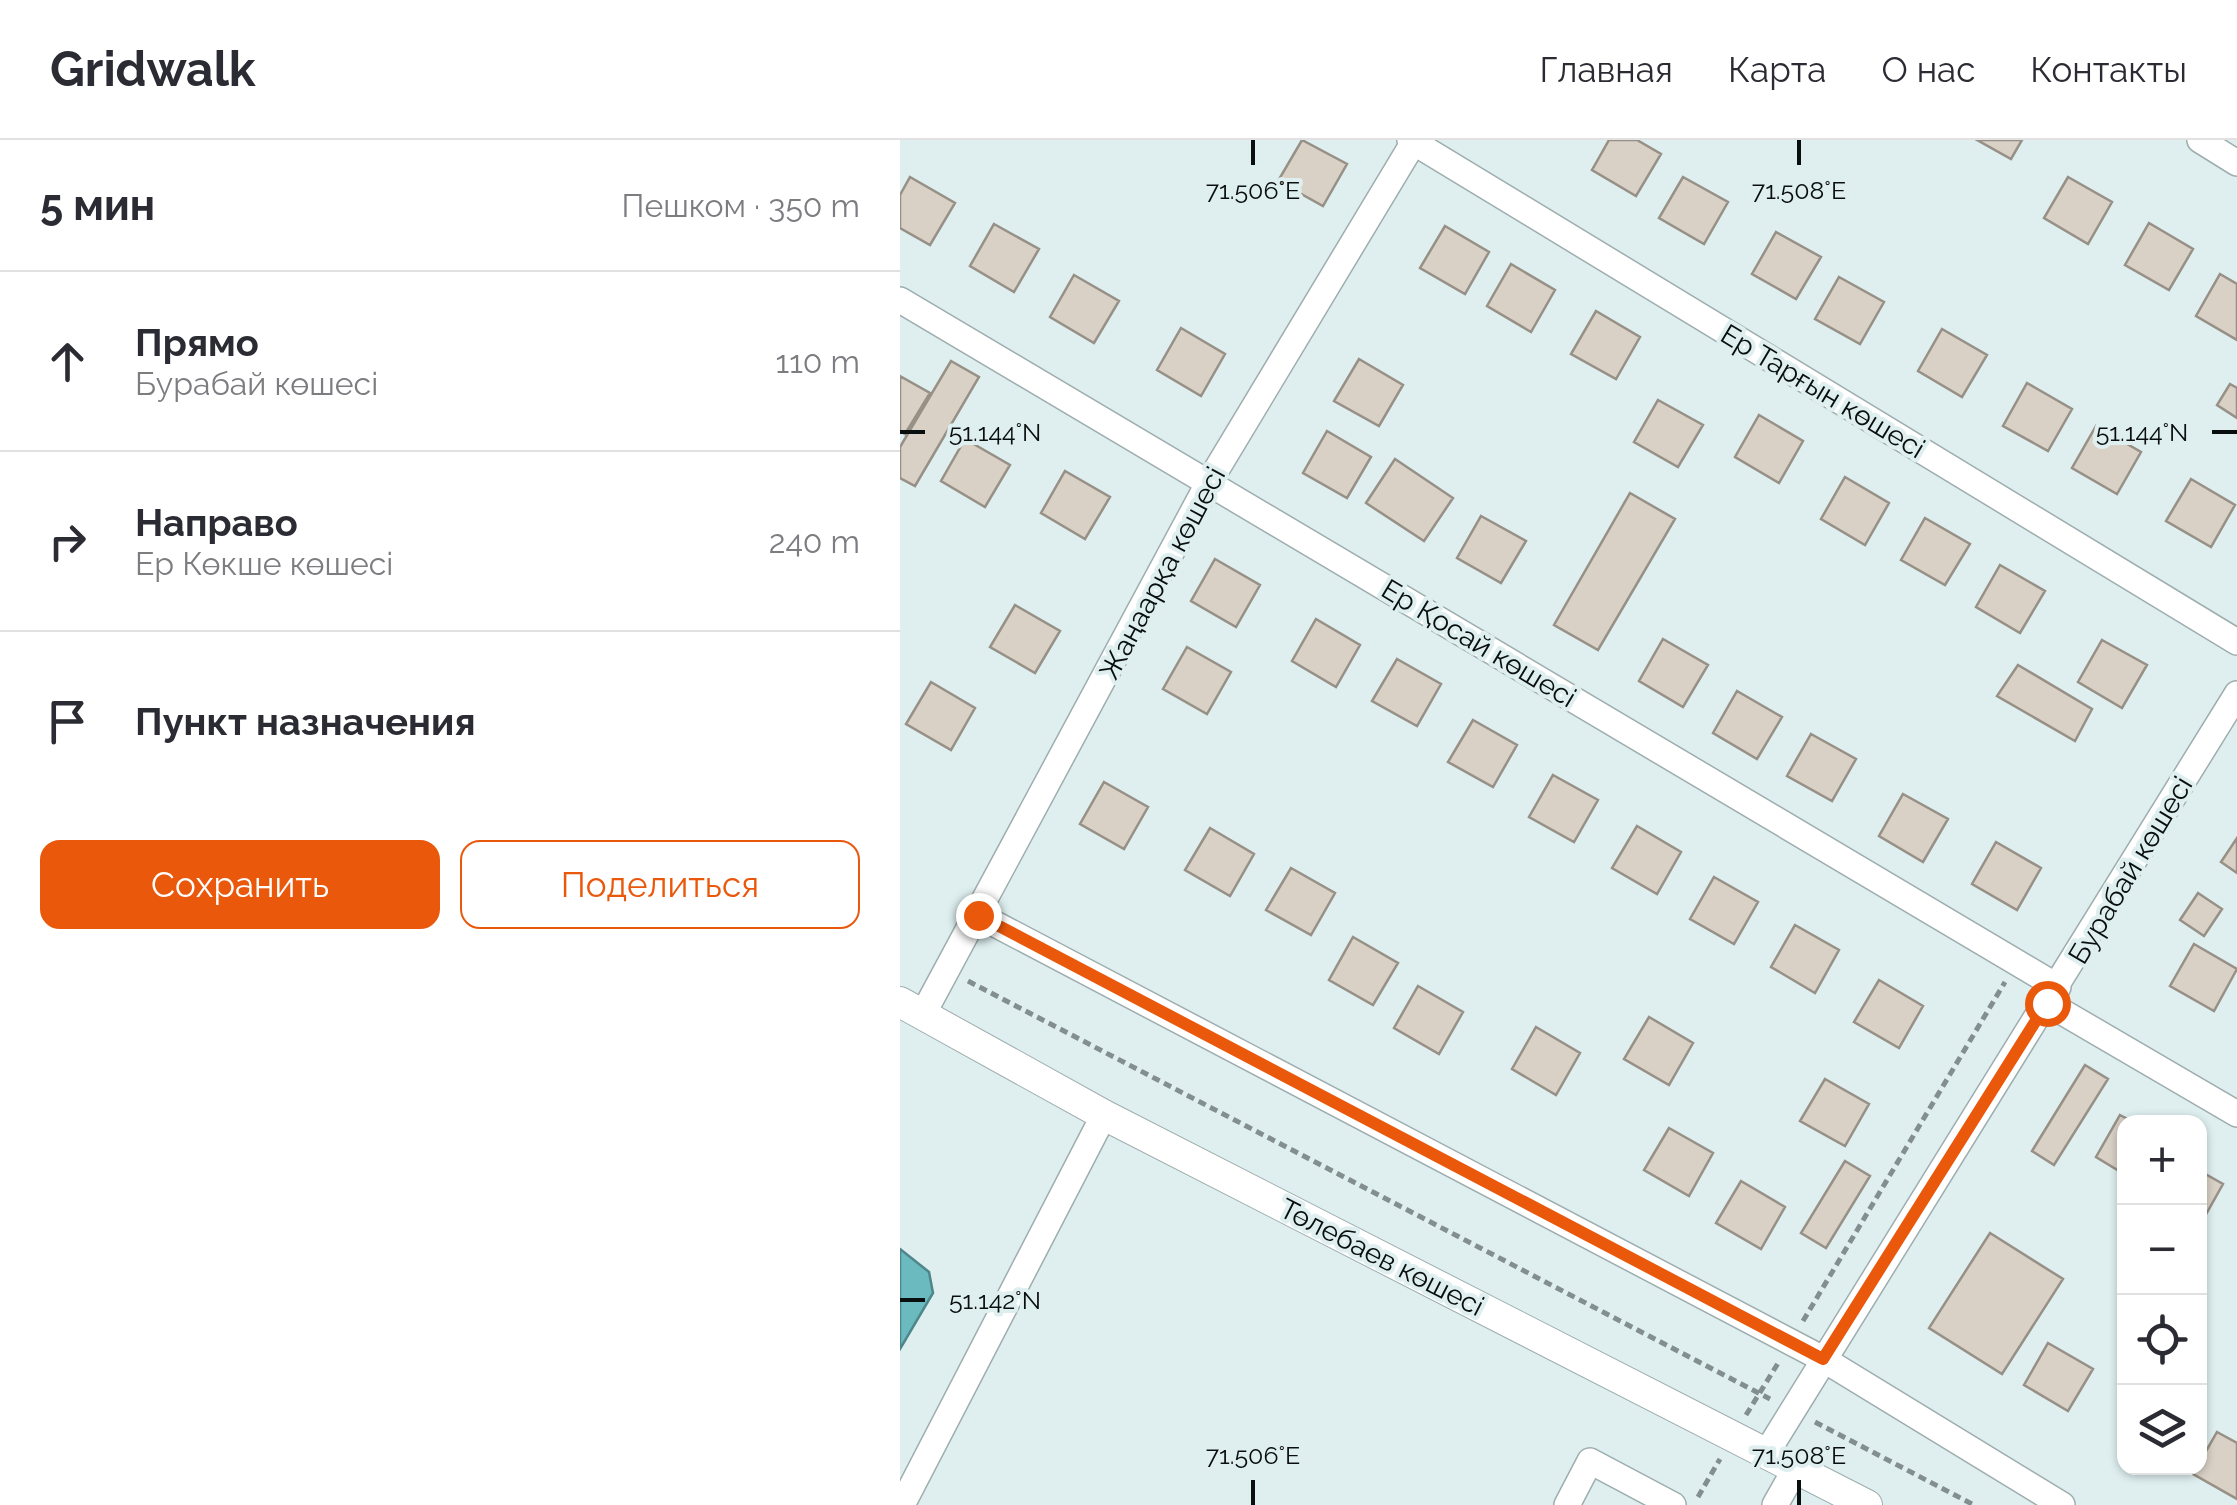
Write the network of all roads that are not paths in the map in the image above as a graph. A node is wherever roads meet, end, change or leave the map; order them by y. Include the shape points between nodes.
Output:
1 (2200, 140) edge
2 (1413, 141) edge
3 (2237, 162) edge
4 (900, 300) edge
5 (1209, 482) junction
6 (2237, 642) edge
7 (2237, 694) edge
8 (978, 915) junction
9 (2052, 995) junction
10 (912, 1008) edge
11 (2237, 1114) edge
12 (1104, 1115) junction
13 (1823, 1359) junction
14 (1767, 1452) junction
15 (1796, 1468) junction
16 (902, 1505) edge
17 (1566, 1505) edge
18 (1673, 1505) edge
19 (1775, 1505) edge
20 (1867, 1505) edge
21 (2062, 1505) edge

1 - 3 street
2 - 5 street, Жаңаарқа көшесі
2 - 6 street, Ер Тарғын көшесі
4 - 5 street, Ер Қосай көшесі
5 - 8 street, Жаңаарқа көшесі
5 - 9 street, Ер Қосай көшесі via 2016,962
7 - 9 street, Бурабай көшесі
8 - 10 street, Жаңаарқа көшесі via 947,971
8 - 13 street
9 - 11 street, Ер Қосай көшесі
9 - 13 street, Бурабай көшесі
10 - 12 street, Төлебаев көшесі
12 - 14 street, Төлебаев көшесі
12 - 16 street
13 - 14 street, Бурабай көшесі
13 - 21 street
14 - 15 street, Төлебаев көшесі
15 - 19 street
15 - 20 street, Төлебаев көшесі
17 - 18 street via 1590,1462

